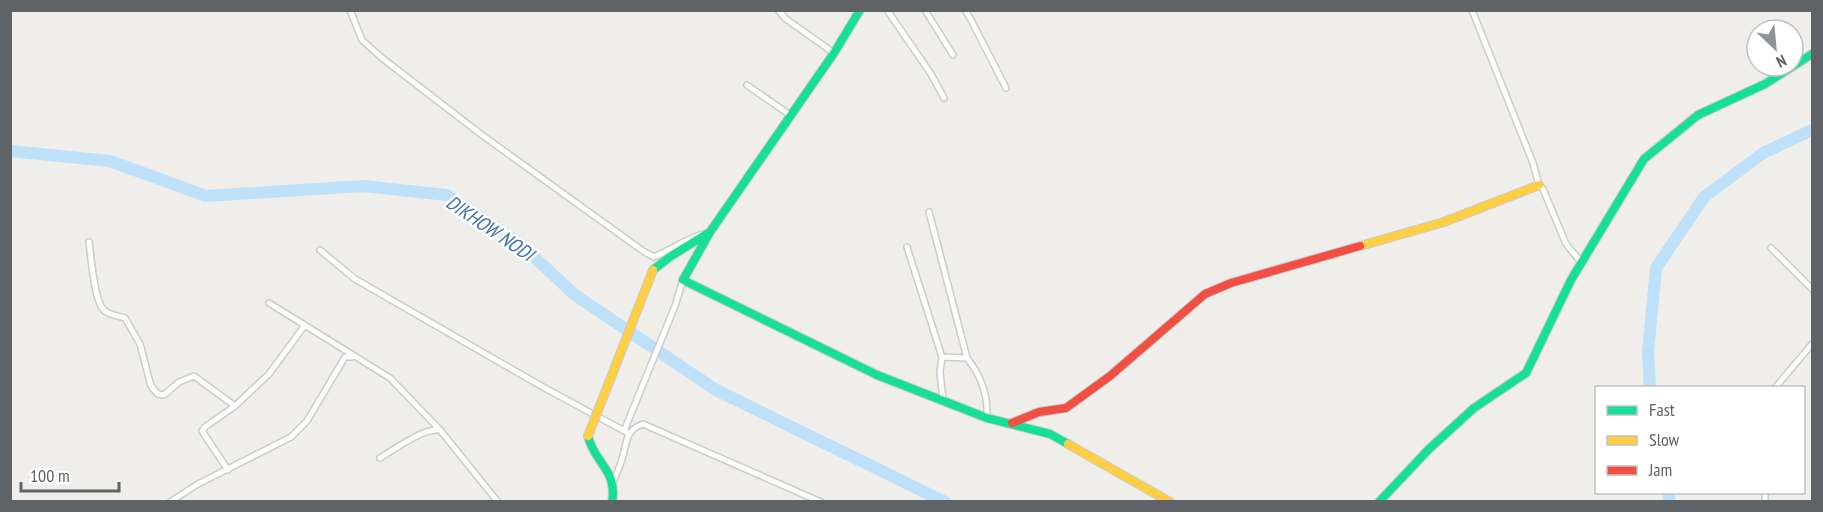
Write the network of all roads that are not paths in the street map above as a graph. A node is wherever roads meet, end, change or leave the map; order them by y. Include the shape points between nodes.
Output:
1 (350, 10) edge
2 (778, 10) edge
3 (860, 10) edge
4 (887, 10) edge
5 (925, 10) edge
6 (965, 10) edge
7 (1472, 10) edge
8 (834, 53) junction
9 (1812, 54) edge
10 (953, 55) dead end
11 (747, 85) dead end
12 (1006, 88) dead end
13 (944, 98) dead end
14 (790, 115) junction
15 (1539, 185) junction
16 (929, 212) dead end
17 (710, 232) junction
18 (89, 242) dead end
19 (907, 247) dead end
20 (1771, 248) dead end
21 (320, 250) dead end
22 (1581, 262) junction
23 (683, 280) junction
24 (1812, 289) edge
25 (269, 303) dead end
26 (305, 325) junction
27 (1812, 344) edge
28 (353, 357) junction
29 (942, 357) junction
30 (967, 358) junction
31 (1775, 386) edge
32 (943, 400) junction
33 (235, 406) junction
34 (987, 418) junction
35 (1010, 424) junction
36 (440, 430) junction
37 (626, 432) junction
38 (380, 458) dead end
39 (228, 470) junction
40 (613, 482) junction
41 (170, 501) edge
42 (498, 501) edge
43 (612, 501) edge
44 (821, 501) edge
45 (1170, 501) edge
46 (1379, 501) edge

1 - 17 street via 362,40 382,58 643,251 654,257 689,238
2 - 8 street
3 - 8 street
4 - 13 street
5 - 10 street
6 - 12 street
7 - 15 street
8 - 14 street
9 - 22 street via 1765,84 1698,115 1644,159
11 - 14 street
14 - 17 street
15 - 22 street via 1566,244
15 - 35 street via 1444,222 1231,283 1205,294 1110,376 1066,408 1039,412
16 - 30 street
17 - 23 street
17 - 40 street, bridge via 653,270 588,436
18 - 33 street via 101,308 125,318 140,344 151,386 158,394 170,392 179,382 194,376
19 - 29 street
20 - 24 street
21 - 37 street via 363,284
22 - 46 street via 1526,372 1474,408
23 - 32 street via 877,375
23 - 37 street
25 - 26 street
26 - 28 street
26 - 33 street via 269,374
27 - 31 street
28 - 36 street via 390,378
28 - 39 street via 345,357 306,421 291,437
29 - 30 street
29 - 32 street
30 - 34 street via 979,373 988,402
32 - 34 street
33 - 39 street via 202,431
34 - 35 street
35 - 45 street via 1050,434
36 - 38 street via 424,433
36 - 42 street
37 - 40 street via 622,460
37 - 44 street via 644,424
39 - 41 street
40 - 43 street

